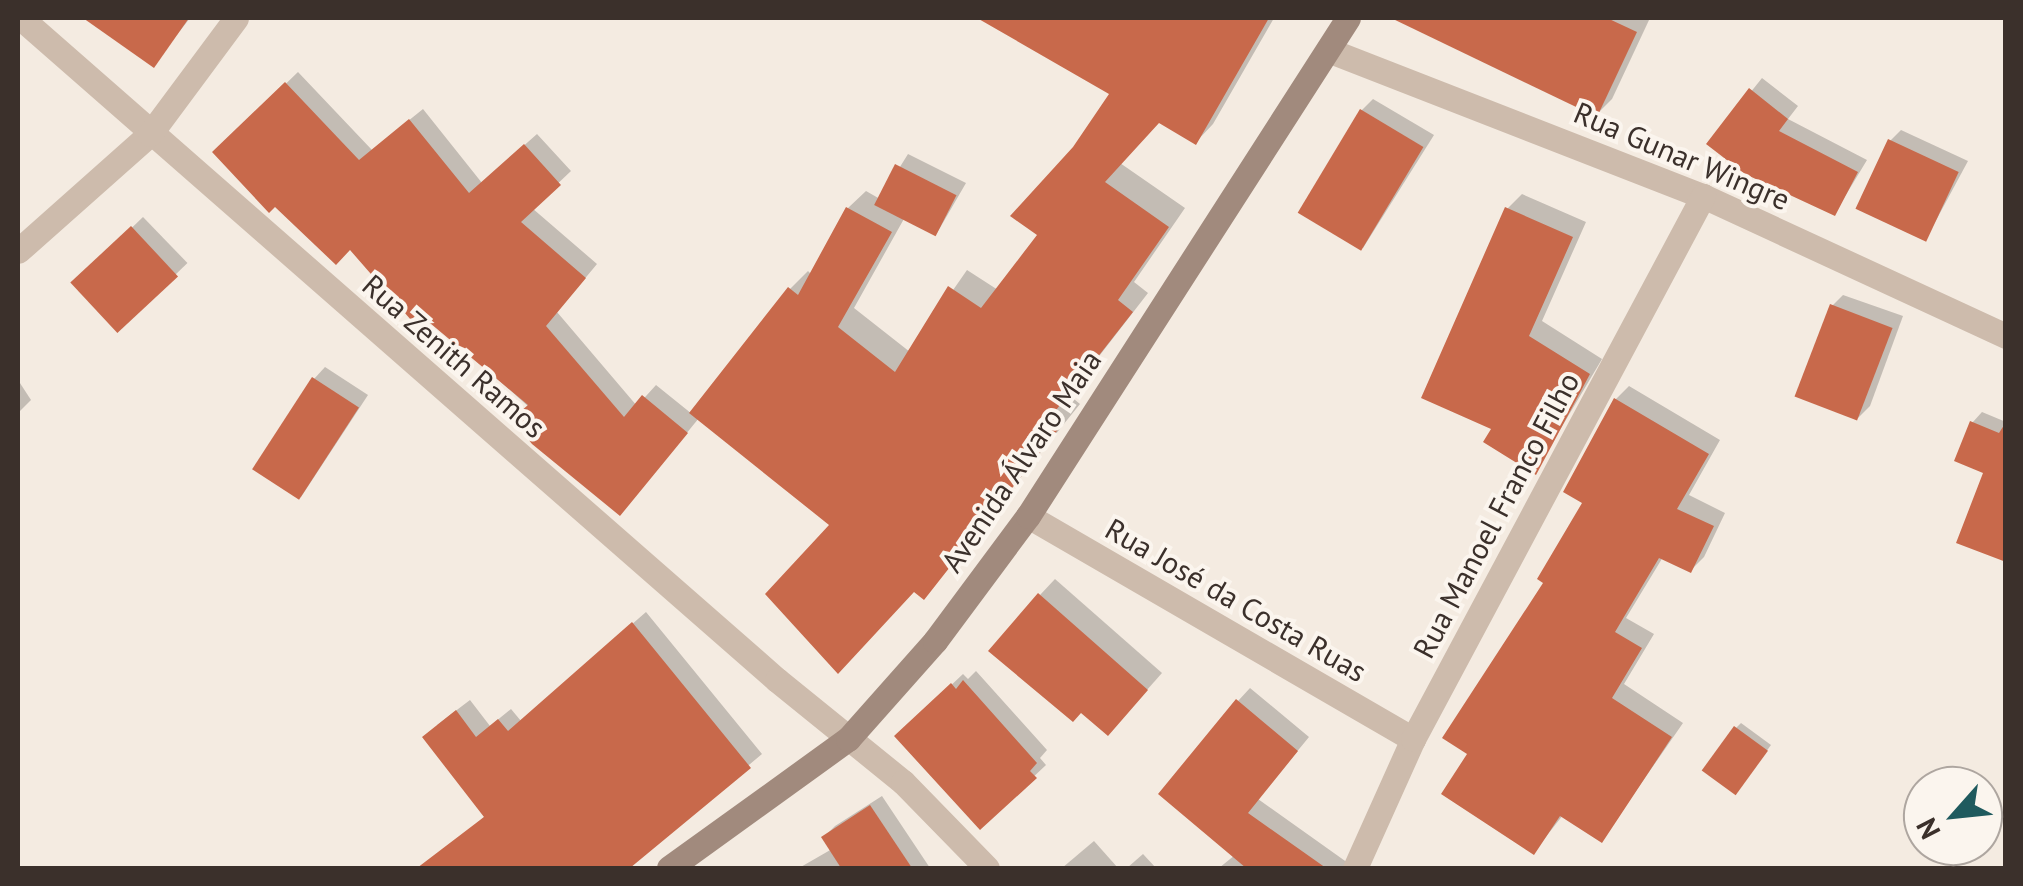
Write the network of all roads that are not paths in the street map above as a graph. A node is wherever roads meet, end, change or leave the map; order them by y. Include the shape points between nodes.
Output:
1 (21, 18) edge
2 (236, 18) edge
3 (1348, 18) edge
4 (1328, 50) junction
5 (150, 134) junction
6 (1703, 196) junction
7 (18, 251) edge
8 (2006, 336) edge
9 (1028, 516) junction
10 (848, 739) junction
11 (1413, 739) junction
12 (668, 868) edge
13 (987, 868) edge
14 (1354, 868) edge

1 - 5 street, Rua Zenith Ramos
2 - 5 street
3 - 4 street, Avenida Álvaro Maia
4 - 6 street, Rua Gunar Wingre
4 - 9 street, Avenida Álvaro Maia
5 - 7 street
5 - 10 street, Rua Zenith Ramos
6 - 8 street, Rua Gunar Wingre
6 - 11 street, Rua Manoel Franco Filho
9 - 10 street, Avenida Álvaro Maia via 935,641
9 - 11 street, Rua José da Costa Ruas
10 - 12 street, Avenida Álvaro Maia
10 - 13 street, Rua Zenith Ramos via 903,782
11 - 14 street, Rua Manoel Franco Filho

